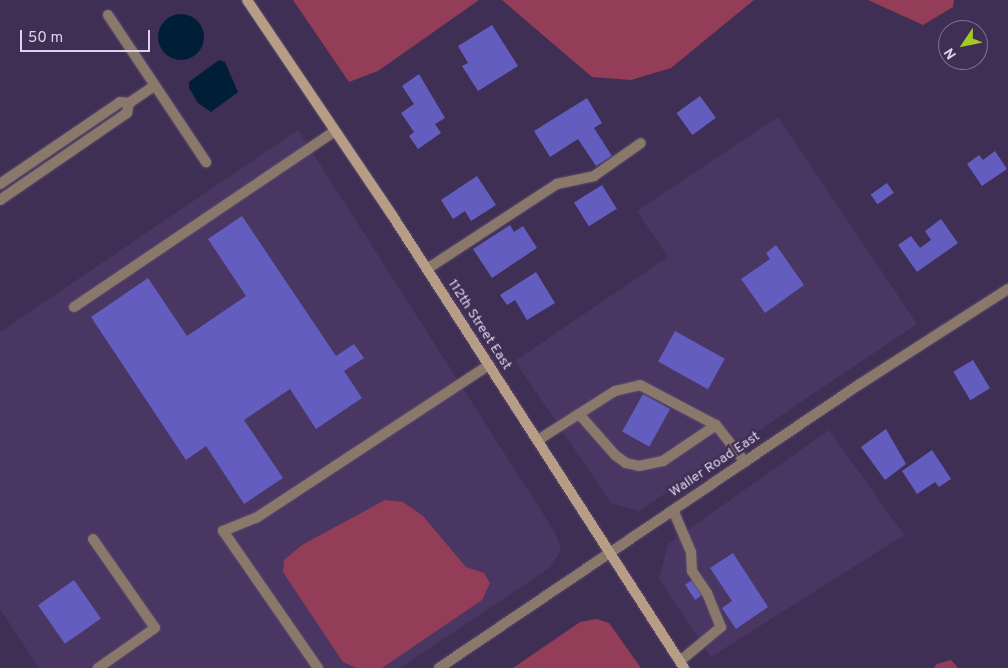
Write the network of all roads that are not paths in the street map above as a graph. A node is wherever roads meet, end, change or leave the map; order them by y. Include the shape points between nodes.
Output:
1 (247, 0) edge
2 (108, 15) dead end
3 (154, 86) junction
4 (129, 104) junction
5 (335, 131) junction
6 (641, 143) dead end
7 (206, 162) dead end
8 (0, 184) edge
9 (0, 200) edge
10 (426, 269) junction
11 (1008, 289) edge
12 (74, 307) dead end
13 (489, 365) junction
14 (579, 414) junction
15 (716, 425) junction
16 (538, 440) junction
17 (745, 462) junction
18 (673, 510) junction
19 (93, 539) dead end
20 (610, 551) junction
21 (682, 665) edge
22 (98, 668) edge
23 (318, 668) edge
24 (439, 668) edge

1 - 5 main road, 112th Street East
2 - 3 street
3 - 4 street
3 - 7 street
4 - 8 street via 120,102
4 - 9 street via 127,113
5 - 10 main road, 112th Street East
5 - 12 street
6 - 10 street via 594,176 557,184
10 - 13 main road, 112th Street East
11 - 17 street, Waller Road East
13 - 16 main road, 112th Street East
13 - 23 street via 256,518 223,531
14 - 15 street via 615,391 640,385
14 - 15 street via 615,455 639,466 663,462
14 - 16 street
15 - 17 street
16 - 20 main road, 112th Street East
17 - 18 street, Waller Road East
18 - 20 street, Waller Road East
18 - 21 street via 690,552 692,571 707,593 721,627
19 - 22 street via 155,628
20 - 21 main road, 112th Street East
20 - 24 street, Waller Road East

